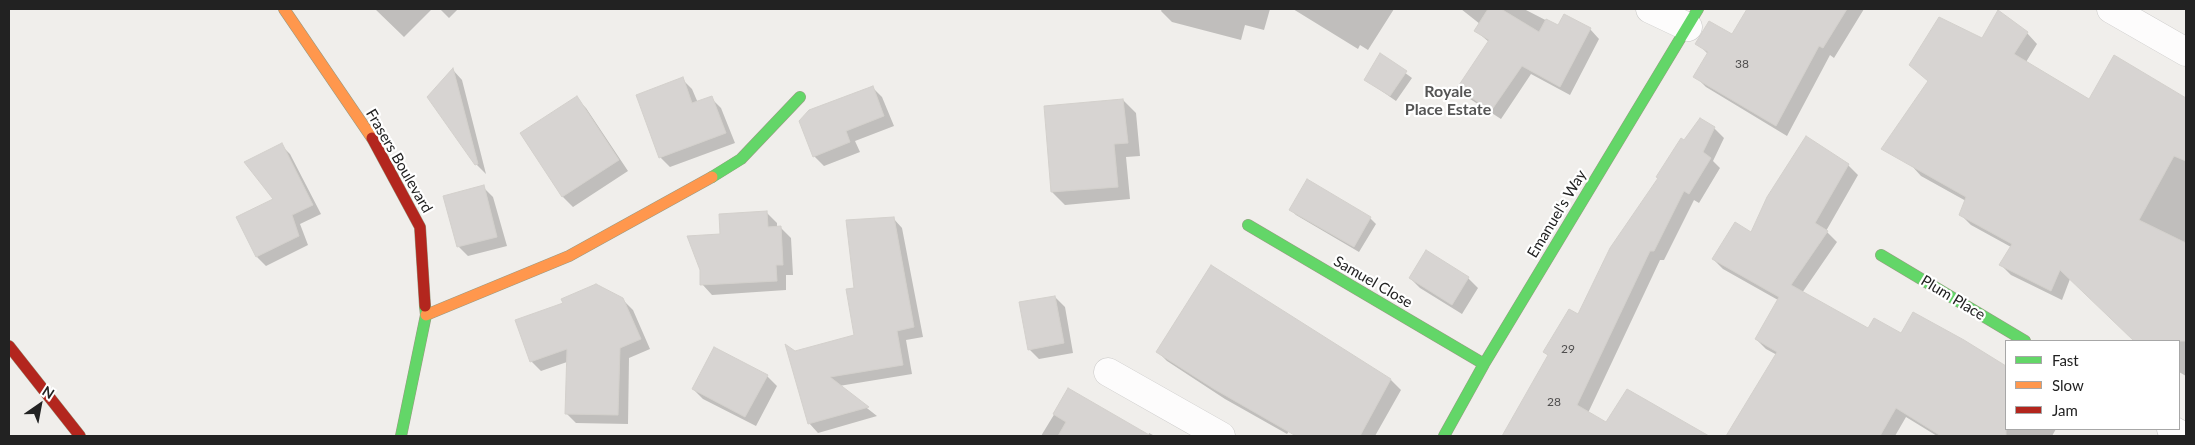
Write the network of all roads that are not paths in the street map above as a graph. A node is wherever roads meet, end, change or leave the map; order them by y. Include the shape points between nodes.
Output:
1 (284, 9) edge
2 (1650, 9) edge
3 (2111, 9) edge
4 (1693, 18) edge
5 (2186, 52) edge
6 (800, 97) dead end
7 (1248, 225) dead end
8 (1881, 255) dead end
9 (426, 315) junction
10 (2023, 340) edge
11 (9, 346) edge
12 (1484, 364) junction
13 (1108, 372) dead end
14 (80, 436) edge
15 (401, 436) edge
16 (1221, 436) edge
17 (1444, 436) edge

1 - 9 street, Frasers Boulevard via 372,137 420,227
2 - 4 street
3 - 5 street
4 - 12 street, Emanuel's Way
6 - 9 street via 741,159 688,192 569,256
7 - 12 street, Samuel Close
8 - 10 street, Plum Place
9 - 15 street, Frasers Boulevard
11 - 14 street
12 - 17 street, Emanuel's Way
13 - 16 street

